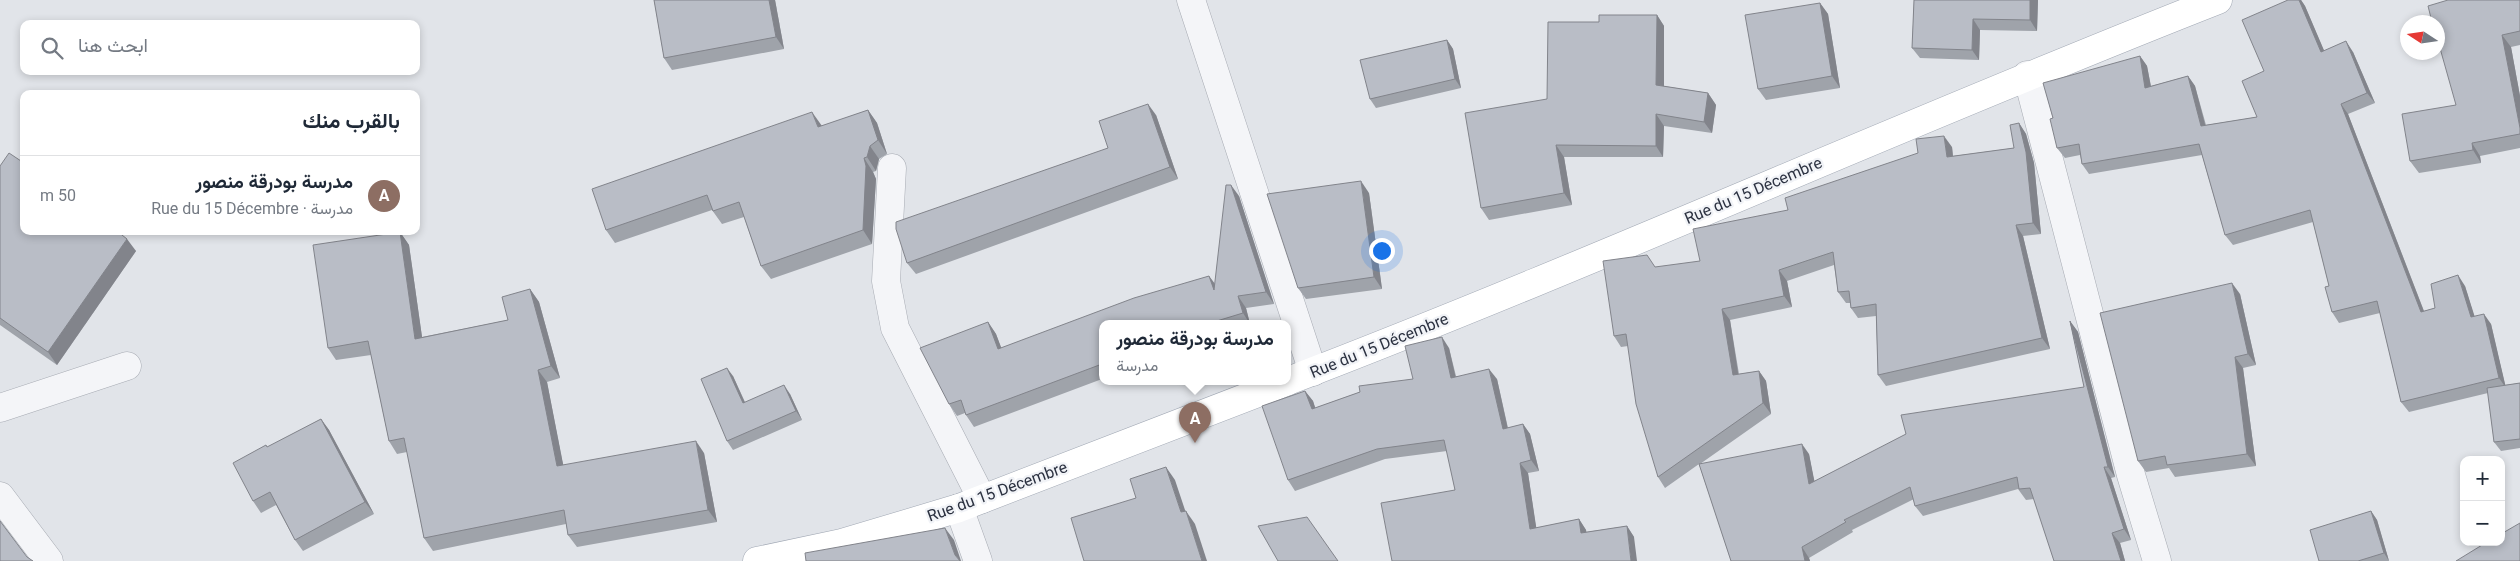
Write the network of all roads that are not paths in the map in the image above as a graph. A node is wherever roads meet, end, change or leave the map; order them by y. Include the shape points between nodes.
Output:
1 (1190, 0) edge
2 (2218, 0) edge
3 (2027, 75) junction
4 (892, 168) dead end
5 (127, 366) dead end
6 (1312, 372) junction
7 (1291, 380) edge
8 (1279, 385) edge
9 (0, 408) edge
10 (0, 496) edge
11 (971, 503) junction
12 (48, 561) edge
13 (757, 561) edge
14 (978, 561) edge
15 (2157, 561) edge

1 - 6 street
2 - 3 main road, Rue du 15 Décembre
3 - 6 main road, Rue du 15 Décembre
3 - 15 street via 2131,475
4 - 11 street via 886,280 895,328
5 - 9 street
6 - 7 main road, Rue du 15 Décembre
8 - 11 main road, Rue du 15 Décembre
10 - 12 street
11 - 13 main road, Rue du 15 Décembre via 842,543
11 - 14 street

